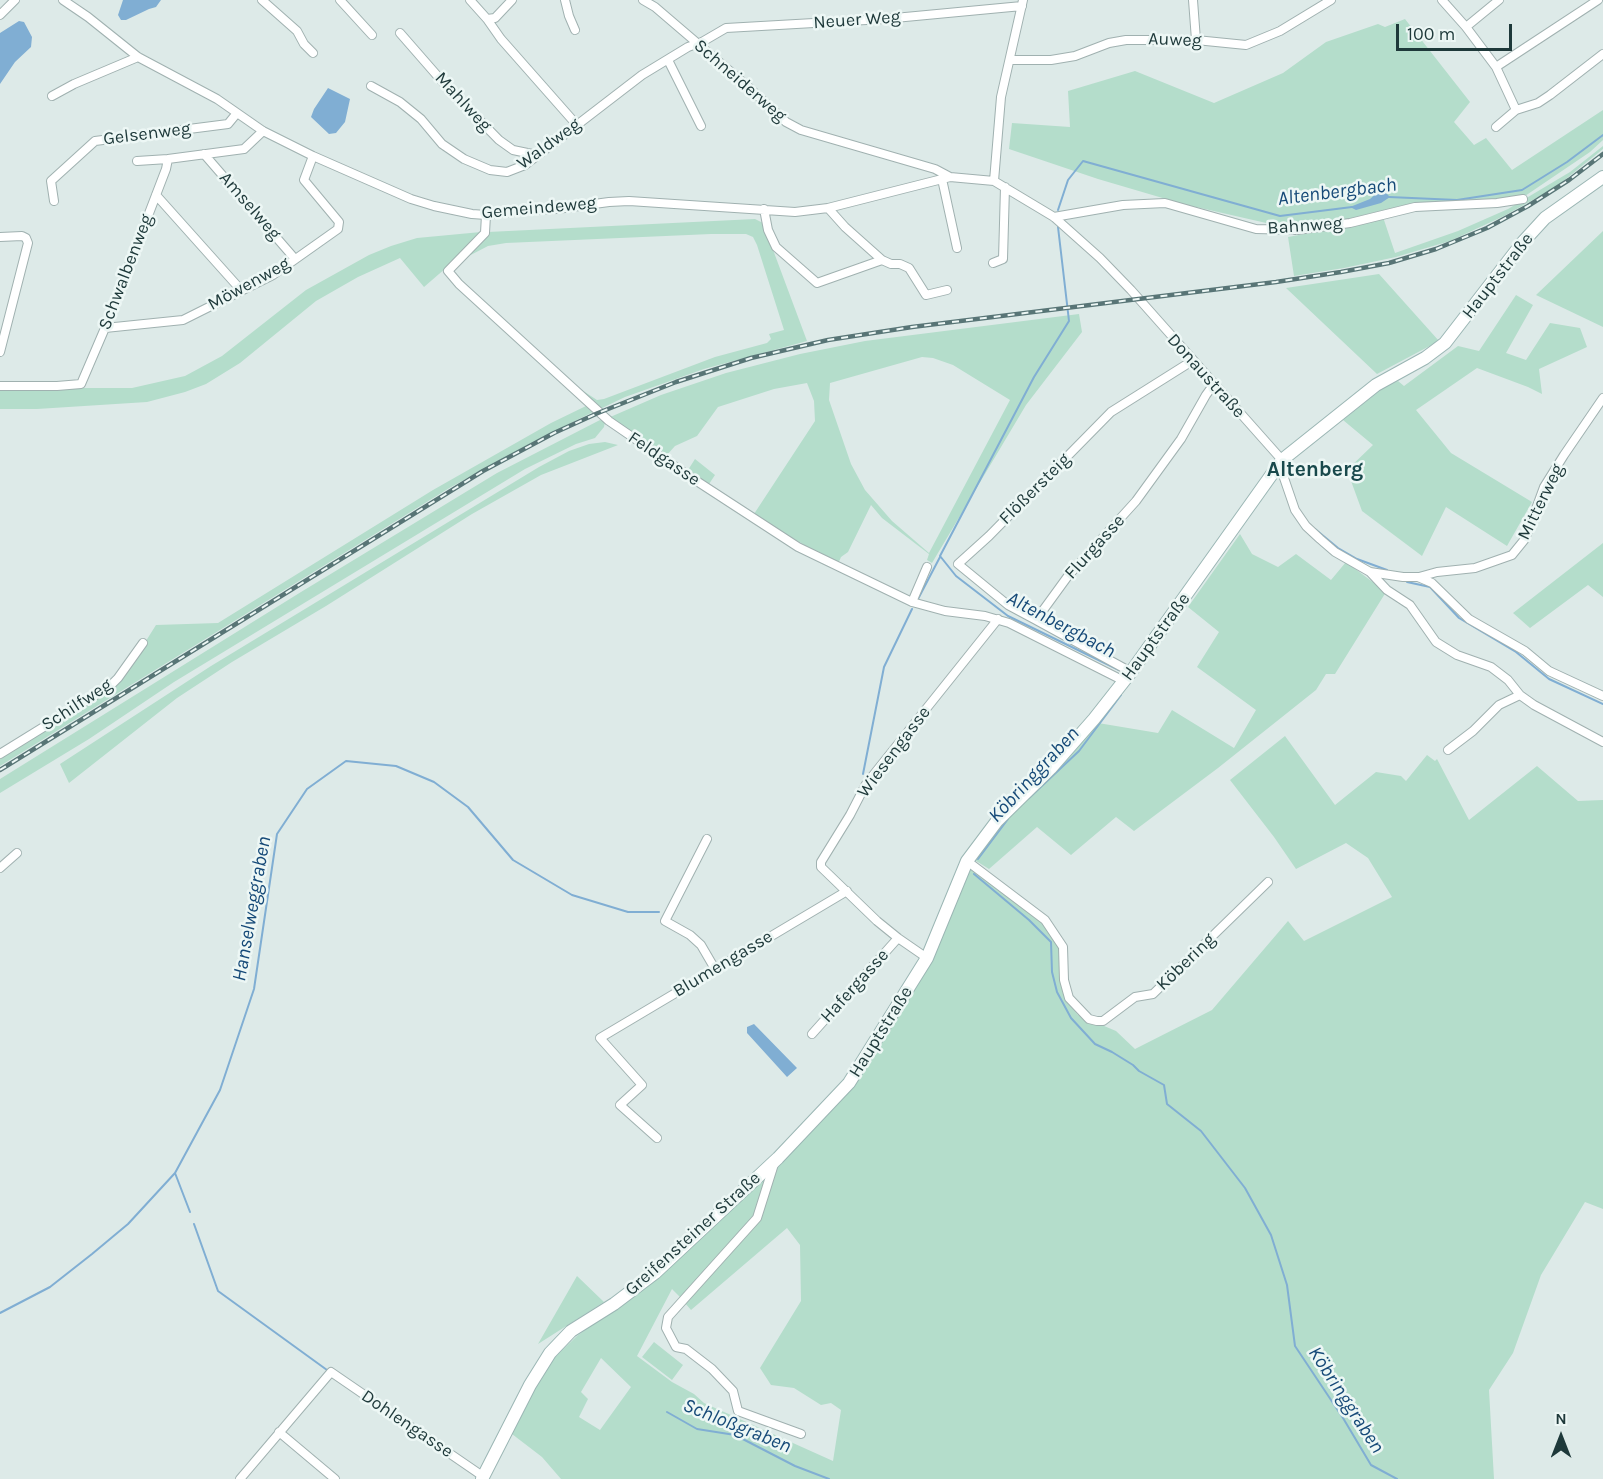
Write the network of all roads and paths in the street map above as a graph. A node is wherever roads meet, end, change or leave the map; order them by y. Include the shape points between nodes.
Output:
1 (15, 0) edge
2 (63, 0) edge
3 (262, 0) edge
4 (340, 0) edge
5 (470, 0) edge
6 (512, 0) edge
7 (565, 0) edge
8 (643, 0) edge
9 (1193, 0) edge
10 (1331, 0) edge
11 (1442, 0) edge
12 (1499, 0) edge
13 (1598, 0) edge
14 (1023, 3) edge
15 (0, 15) edge
16 (487, 19) junction
17 (1466, 27) junction
18 (575, 30) dead end
19 (400, 33) dead end
20 (372, 35) dead end
21 (1196, 40) junction
22 (696, 43) junction
23 (313, 53) dead end
24 (1603, 54) edge
25 (138, 57) junction
26 (668, 60) junction
27 (1011, 60) junction
28 (1496, 67) junction
29 (371, 86) dead end
30 (52, 96) dead end
31 (1516, 110) junction
32 (237, 113) junction
33 (576, 124) junction
34 (701, 126) dead end
35 (1496, 127) dead end
36 (263, 131) junction
37 (204, 154) junction
38 (537, 154) junction
39 (313, 156) junction
40 (168, 159) junction
41 (137, 161) dead end
42 (1603, 177) edge
43 (946, 178) junction
44 (994, 181) junction
45 (1005, 186) junction
46 (156, 195) junction
47 (1523, 198) dead end
48 (54, 201) dead end
49 (828, 208) junction
50 (764, 209) junction
51 (486, 215) junction
52 (1054, 217) junction
53 (0, 237) edge
54 (957, 248) dead end
55 (295, 259) junction
56 (882, 260) junction
57 (993, 263) dead end
58 (241, 290) junction
59 (947, 290) dead end
60 (105, 328) junction
61 (0, 352) edge
62 (1192, 361) junction
63 (1214, 384) junction
64 (0, 386) edge
65 (1603, 398) edge
66 (1282, 460) junction
67 (927, 567) dead end
68 (1370, 572) junction
69 (1418, 577) junction
70 (912, 602) junction
71 (998, 619) junction
72 (1036, 620) junction
73 (142, 643) dead end
74 (1128, 676) junction
75 (1520, 695) junction
76 (1603, 696) edge
77 (1603, 742) edge
78 (1448, 750) dead end
79 (0, 754) edge
80 (707, 839) dead end
81 (17, 853) dead end
82 (967, 861) junction
83 (0, 868) edge
84 (1268, 882) dead end
85 (847, 891) junction
86 (898, 938) junction
87 (927, 958) junction
88 (715, 969) junction
89 (812, 1034) dead end
90 (657, 1138) dead end
91 (776, 1159) junction
92 (279, 1432) junction
93 (801, 1434) dead end
94 (483, 1478) edge
95 (240, 1479) edge
96 (335, 1479) edge

1 - 15 street
2 - 25 street, Gemeindeweg
3 - 23 street via 297,31
4 - 20 street
5 - 16 street
6 - 16 street via 495,18
7 - 18 street
8 - 22 street, Schneiderweg
9 - 21 street
10 - 21 street, Auweg via 1280,31 1246,45
11 - 17 street
12 - 17 street
13 - 28 street
14 - 22 street, Neuer Weg via 884,20 726,28
14 - 27 street
16 - 33 street
17 - 28 street
19 - 38 street, Mahlweg via 500,140 513,150
21 - 27 street, Auweg via 1126,40 1075,56
22 - 26 street, Waldweg
22 - 43 street, Schneiderweg via 786,122 801,130 935,169
24 - 31 street via 1550,96
25 - 30 street
25 - 32 street, Gemeindeweg via 194,85
26 - 33 street, Waldweg
26 - 34 street
27 - 44 street via 1001,96
28 - 31 street
29 - 38 street, Waldweg via 400,102 464,159 500,172 514,171
31 - 35 street
32 - 36 street, Gemeindeweg
32 - 48 street, Gelsenweg via 228,124 95,141 51,182
33 - 38 street, Waldweg
36 - 37 street via 244,149
36 - 39 street, Gemeindeweg
37 - 40 street
37 - 55 street, Amselweg
39 - 51 street, Gemeindeweg via 418,201
39 - 55 street, Möwenweg via 304,180 339,222 338,229
40 - 41 street
40 - 46 street, Schwalbenweg
42 - 66 main road, Hauptstraße via 1537,226 1445,343 1376,385
43 - 44 street, Gemeindeweg
43 - 49 street, Gemeindeweg
43 - 54 street
44 - 45 street, Gemeindeweg
45 - 52 street, Gemeindeweg
45 - 57 street via 1003,259
46 - 58 street
46 - 60 street, Schwalbenweg
47 - 52 street, Bahnweg via 1414,207 1350,223 1297,230 1256,229 1165,203 1123,205
49 - 50 street, Gemeindeweg via 795,212
49 - 56 street
50 - 51 street, Gemeindeweg via 629,201
50 - 56 street via 776,247 818,283
51 - 70 street, Feldgasse via 485,233 448,271 609,421 798,547
52 - 62 street, Donaustraße via 1131,290
53 - 61 street via 22,236 28,243
55 - 58 street, Möwenweg
56 - 59 street via 909,268 927,296
58 - 60 street, Möwenweg via 183,320
60 - 64 street, Schwalbenweg via 81,384
62 - 63 street, Donaustraße
62 - 72 street, Flößersteig via 1111,412 958,564 1008,605
63 - 66 street, Donaustraße
63 - 72 street, Flurgasse via 1181,440 1136,501 1068,576
65 - 69 street, Mitterweg via 1544,487 1525,540 1512,555 1475,568
66 - 68 street via 1288,491 1306,526 1335,552
66 - 74 main road, Hauptstraße
67 - 70 street
68 - 69 street
68 - 75 street via 1387,590 1410,605 1436,642 1456,655 1491,667
69 - 76 street via 1432,583 1469,619 1525,651 1549,671
70 - 71 street, Feldgasse
71 - 74 street, Feldgasse
71 - 85 street, Wiesengasse via 866,784 821,862 821,867
72 - 74 street
73 - 79 street, Schilfweg via 110,686
74 - 82 main road, Hauptstraße via 1082,735 997,821
75 - 77 street
75 - 78 street via 1498,705
80 - 88 street via 664,921 701,945
81 - 83 street
82 - 84 street, Köbering via 1045,920 1063,947 1069,998 1089,1019 1097,1021 1135,997 1153,994
82 - 87 main road, Hauptstraße
85 - 86 street, Wiesengasse
85 - 88 street, Blumengasse
86 - 87 street, Wiesengasse
86 - 89 street, Hafergasse
87 - 91 main road, Hauptstraße via 849,1083
88 - 90 street, Blumengasse via 600,1038 642,1085 620,1106
91 - 93 street via 757,1218 668,1317 666,1328 676,1347 686,1349 703,1362 733,1391 738,1411
91 - 94 main road, Greifensteiner Straße via 655,1273 571,1331 550,1353
92 - 94 street, Dohlengasse via 331,1372
92 - 95 street
92 - 96 street

